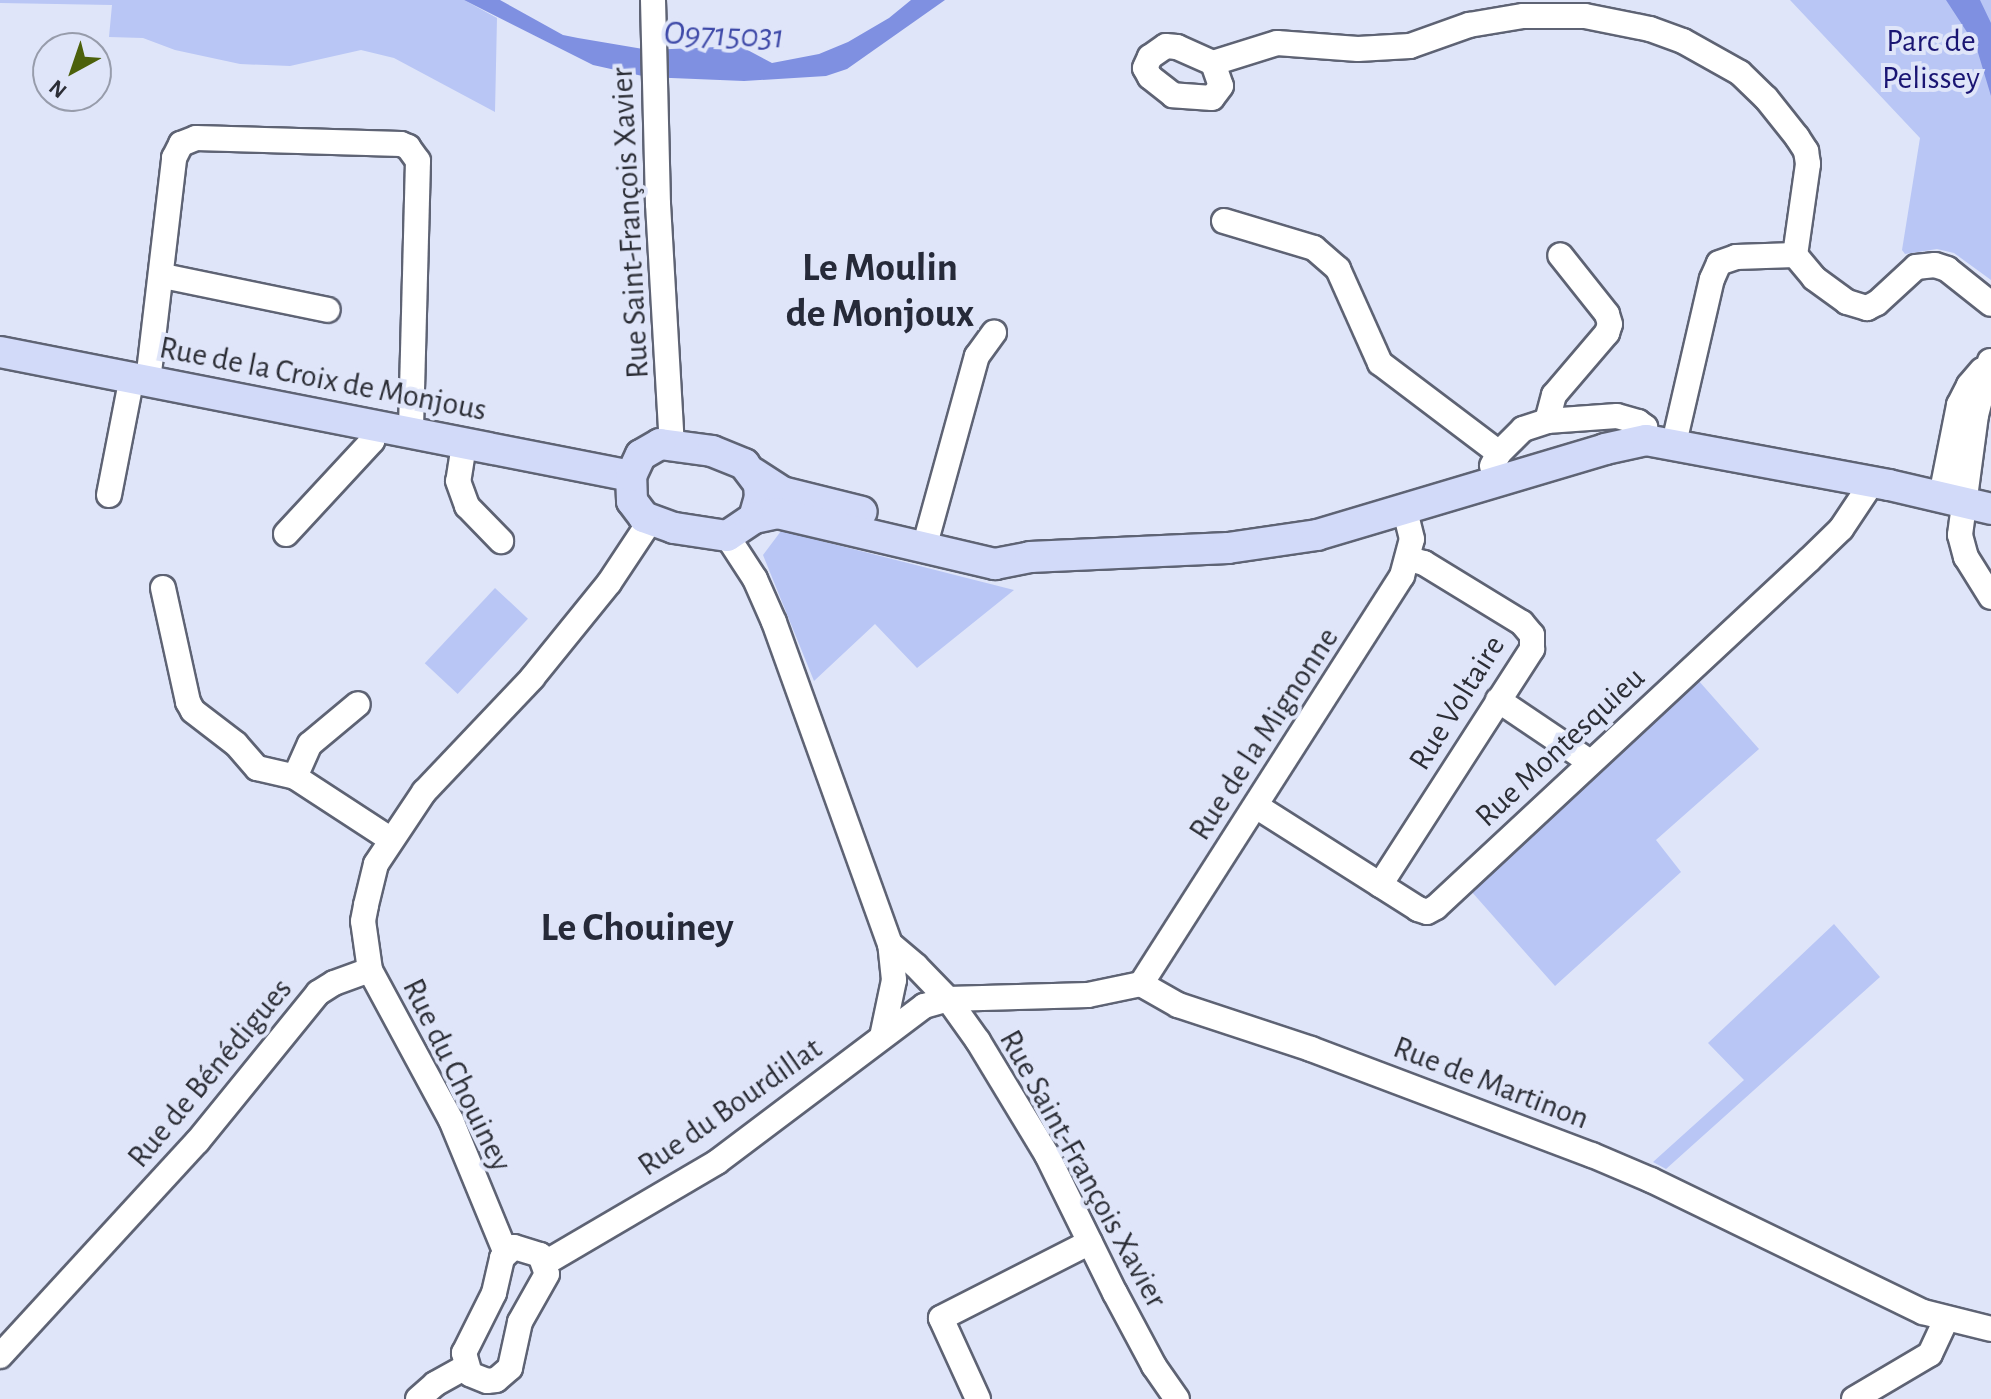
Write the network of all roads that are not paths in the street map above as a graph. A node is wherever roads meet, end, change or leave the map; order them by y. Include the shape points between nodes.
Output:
1 (653, 0) edge
2 (1213, 63) dead end
3 (1224, 221) dead end
4 (1560, 255) dead end
5 (1795, 255) junction
6 (163, 276) junction
7 (1991, 304) edge
8 (328, 310) dead end
9 (994, 333) dead end
10 (0, 352) edge
11 (1990, 360) edge
12 (140, 379) junction
13 (1547, 421) junction
14 (375, 427) junction
15 (411, 434) junction
16 (1660, 442) junction
17 (672, 444) junction
18 (464, 445) junction
19 (1498, 467) junction
20 (753, 473) junction
21 (631, 476) junction
22 (1873, 481) junction
23 (109, 495) dead end
24 (1965, 502) edge
25 (1405, 511) junction
26 (754, 518) junction
27 (650, 521) junction
28 (286, 534) dead end
29 (727, 536) junction
30 (927, 538) junction
31 (501, 541) dead end
32 (1409, 559) junction
33 (163, 588) dead end
34 (1991, 597) edge
35 (1498, 700) junction
36 (358, 704) dead end
37 (1590, 762) junction
38 (295, 777) junction
39 (1256, 806) junction
40 (390, 839) junction
41 (1380, 885) junction
42 (890, 944) junction
43 (370, 970) junction
44 (1141, 984) junction
45 (948, 999) junction
46 (882, 1037) junction
47 (1090, 1242) junction
48 (505, 1251) junction
49 (545, 1263) junction
50 (1946, 1320) junction
51 (1991, 1329) edge
52 (3, 1348) edge
53 (466, 1367) junction
54 (499, 1390) edge
55 (418, 1399) edge
56 (978, 1399) edge
57 (1177, 1399) edge
58 (1854, 1399) edge

1 - 17 street, Rue Saint-François Xavier
2 - 5 street via 1277,43 1358,49 1410,46 1469,25 1523,16 1585,16 1650,29 1740,73 1806,151
3 - 19 street via 1314,248 1338,269 1380,363
4 - 13 street via 1610,324 1554,395
5 - 7 street via 1814,278 1861,308 1877,303 1905,275 1924,265 1947,269
5 - 16 street via 1736,257 1719,263
6 - 8 street
6 - 12 street
6 - 15 street via 174,158 181,144 189,140 408,147 418,161
9 - 30 street via 977,356
10 - 12 main road, Rue de la Croix de Monjous
11 - 24 street via 1959,405
12 - 14 main road, Rue de la Croix de Monjous
12 - 23 street
13 - 16 street via 1617,416 1645,427
13 - 19 street via 1523,429
14 - 15 main road, Rue de la Croix de Monjous
14 - 28 street via 372,441
15 - 18 main road, Rue de la Croix de Monjous
16 - 19 main road
16 - 22 main road
17 - 20 main road via 733,457
17 - 21 main road via 651,447
18 - 21 main road, Rue de la Croix de Monjous
18 - 31 street via 458,481 467,506
19 - 25 main road
20 - 26 main road via 760,497
20 - 30 main road via 782,492
21 - 27 main road via 632,501
22 - 24 main road
22 - 37 street, Rue Montesquieu via 1841,529
24 - 34 street via 1960,544
25 - 30 main road via 1271,544 1152,554 1030,557 1000,545
25 - 32 street, Rue de la Mignonne via 1411,525
26 - 29 main road
26 - 30 main road via 777,513
27 - 29 main road
27 - 40 street via 588,611 532,678 441,771
29 - 42 street, Rue Saint-François Xavier via 774,622
32 - 35 street, Rue Voltaire via 1522,623 1532,635 1532,649
32 - 39 street, Rue de la Mignonne
33 - 38 street via 193,711 257,768
35 - 37 street
35 - 41 street, Rue Voltaire
36 - 38 street via 310,744
37 - 41 street, Rue Montesquieu via 1436,907 1418,909
38 - 40 street
39 - 41 street, Rue Montesquieu
39 - 44 street, Rue de la Mignonne
40 - 43 street via 376,864 363,921
42 - 45 street, Rue Saint-François Xavier
42 - 46 street, Rue Saint-François Xavier via 894,980
43 - 48 street, Rue du Chouiney via 451,1120
43 - 52 street, Rue de Bénédigues via 318,993 192,1149
44 - 45 street via 1088,995
44 - 50 street, Rue de Martinon via 1178,1005 1311,1049 1636,1174
45 - 46 street, Rue du Bourdillat via 924,1006
45 - 47 street, Rue Saint-François Xavier via 1047,1155
46 - 49 street, Rue du Bourdillat via 717,1162
47 - 56 street via 941,1318
47 - 57 street, Rue Saint-François Xavier via 1154,1366
48 - 49 street via 523,1247
48 - 53 street via 494,1293 464,1353
49 - 54 street via 547,1274 520,1322 510,1368
50 - 51 street, Rue de Martinon
50 - 58 street via 1930,1354
53 - 54 street
53 - 55 street

